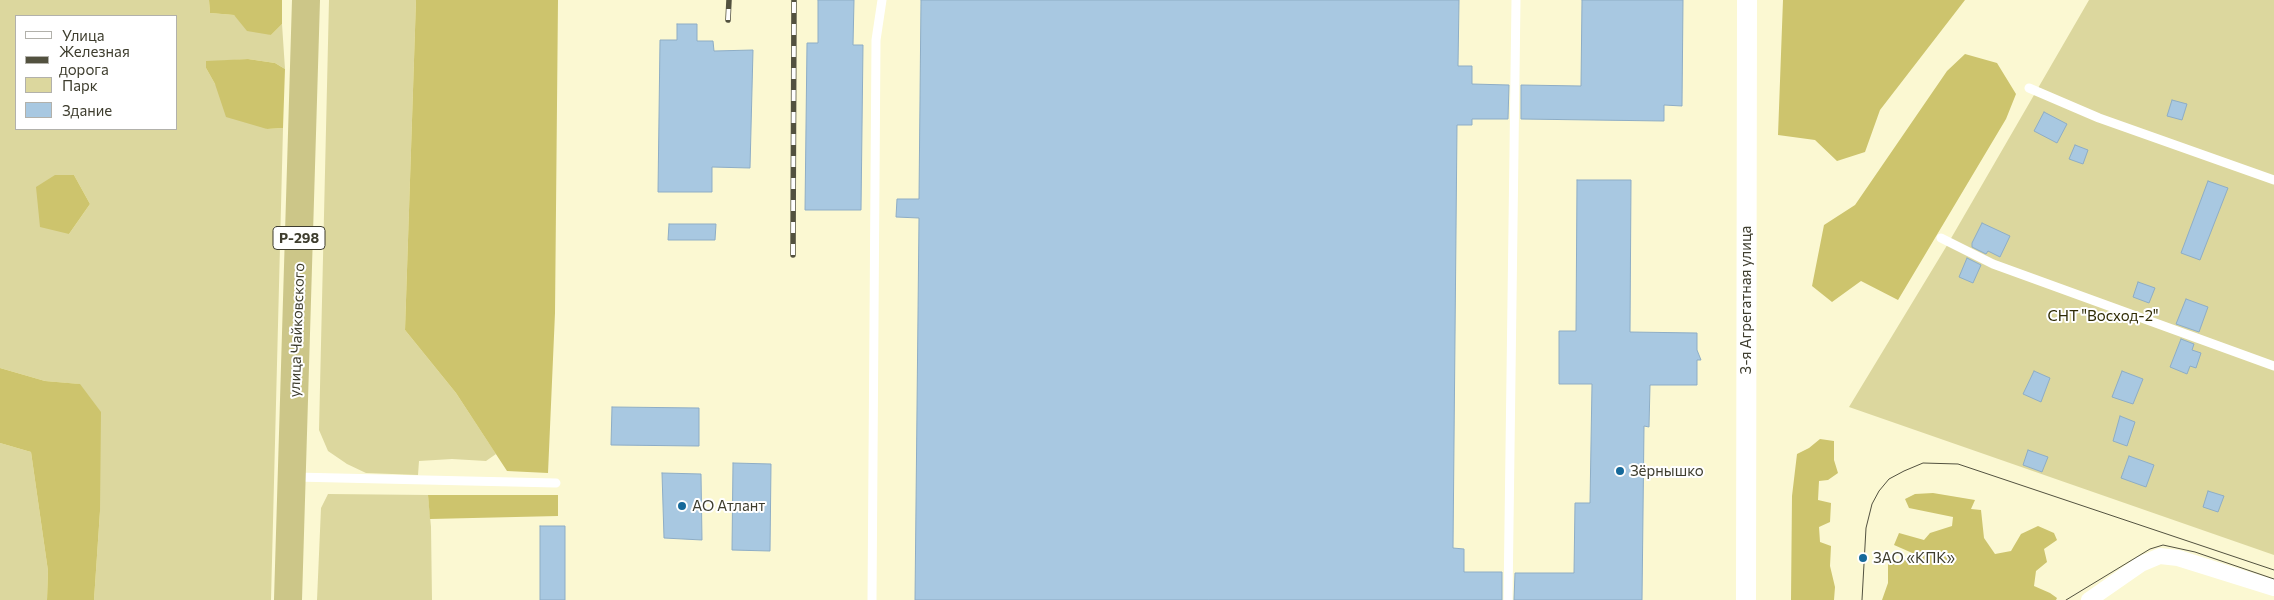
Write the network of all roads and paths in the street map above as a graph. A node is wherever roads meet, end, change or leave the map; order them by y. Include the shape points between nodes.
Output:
1 (306, 0) edge
2 (882, 0) edge
3 (1516, 0) edge
4 (1747, 0) edge
5 (2029, 88) dead end
6 (2274, 180) edge
7 (1941, 238) dead end
8 (2274, 366) edge
9 (292, 477) junction
10 (556, 483) dead end
11 (2274, 588) edge
12 (288, 600) edge
13 (872, 600) edge
14 (1508, 600) edge
15 (1746, 600) edge
16 (2090, 600) edge

1 - 9 highway, улица Чайковского / Р-298
2 - 13 lane via 876,40
3 - 14 lane
4 - 15 street, 3-я Агрегатная улица
5 - 6 lane via 2099,118
7 - 8 lane via 1993,264
9 - 10 lane
9 - 12 highway, улица Чайковского / Р-298
11 - 16 street via 2178,558 2160,556 2141,564

